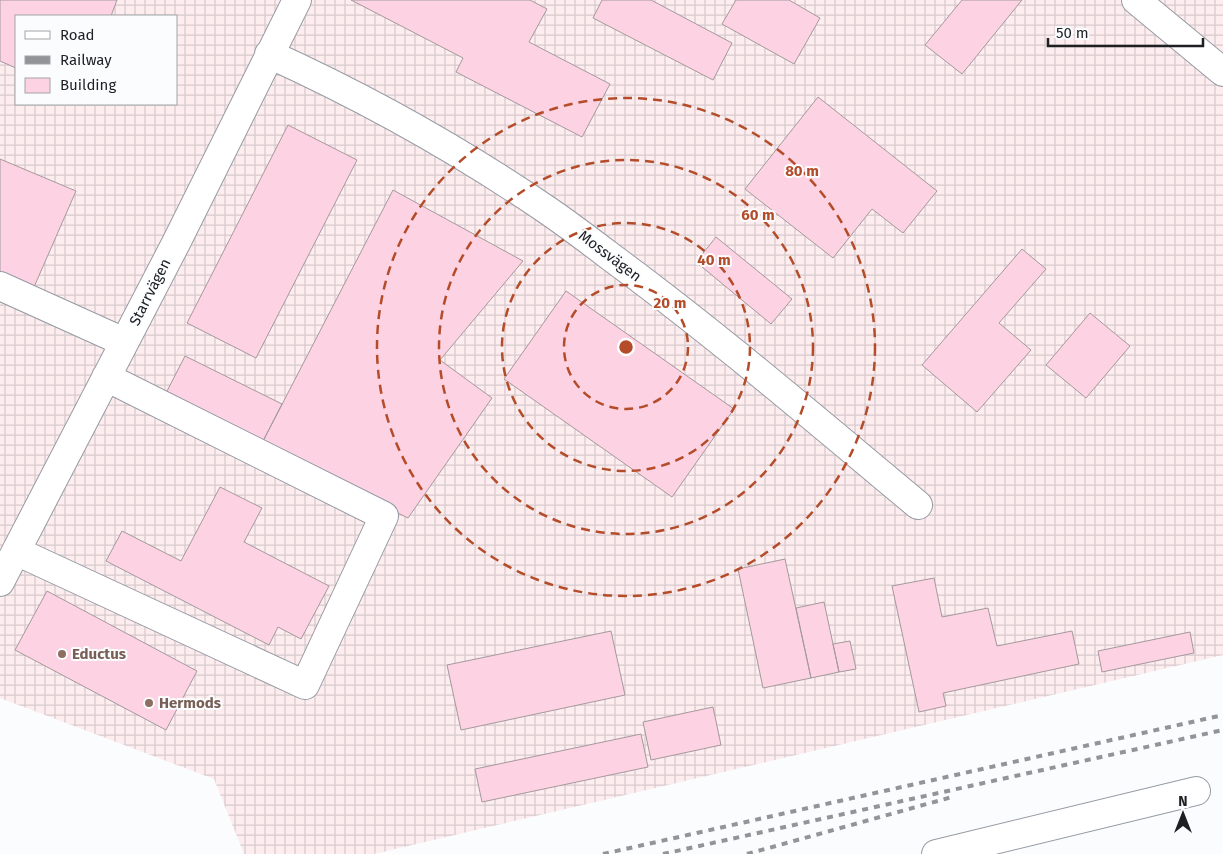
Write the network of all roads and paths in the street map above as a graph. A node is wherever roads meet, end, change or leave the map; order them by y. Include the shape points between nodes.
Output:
1 (297, 0) edge
2 (1136, 0) edge
3 (269, 54) junction
4 (1223, 72) edge
5 (0, 286) edge
6 (124, 342) junction
7 (106, 377) junction
8 (918, 505) dead end
9 (16, 550) junction
10 (0, 582) edge
11 (1196, 791) dead end
12 (936, 854) edge

1 - 3 street, Starrvägen
2 - 4 street
3 - 6 street, Starrvägen
3 - 8 street, Mossvägen via 419,129 548,210 679,307
5 - 6 street
6 - 7 street, Starrvägen
7 - 9 street, Starrvägen
7 - 9 street via 384,516 305,685
9 - 10 street, Starrvägen
11 - 12 street

